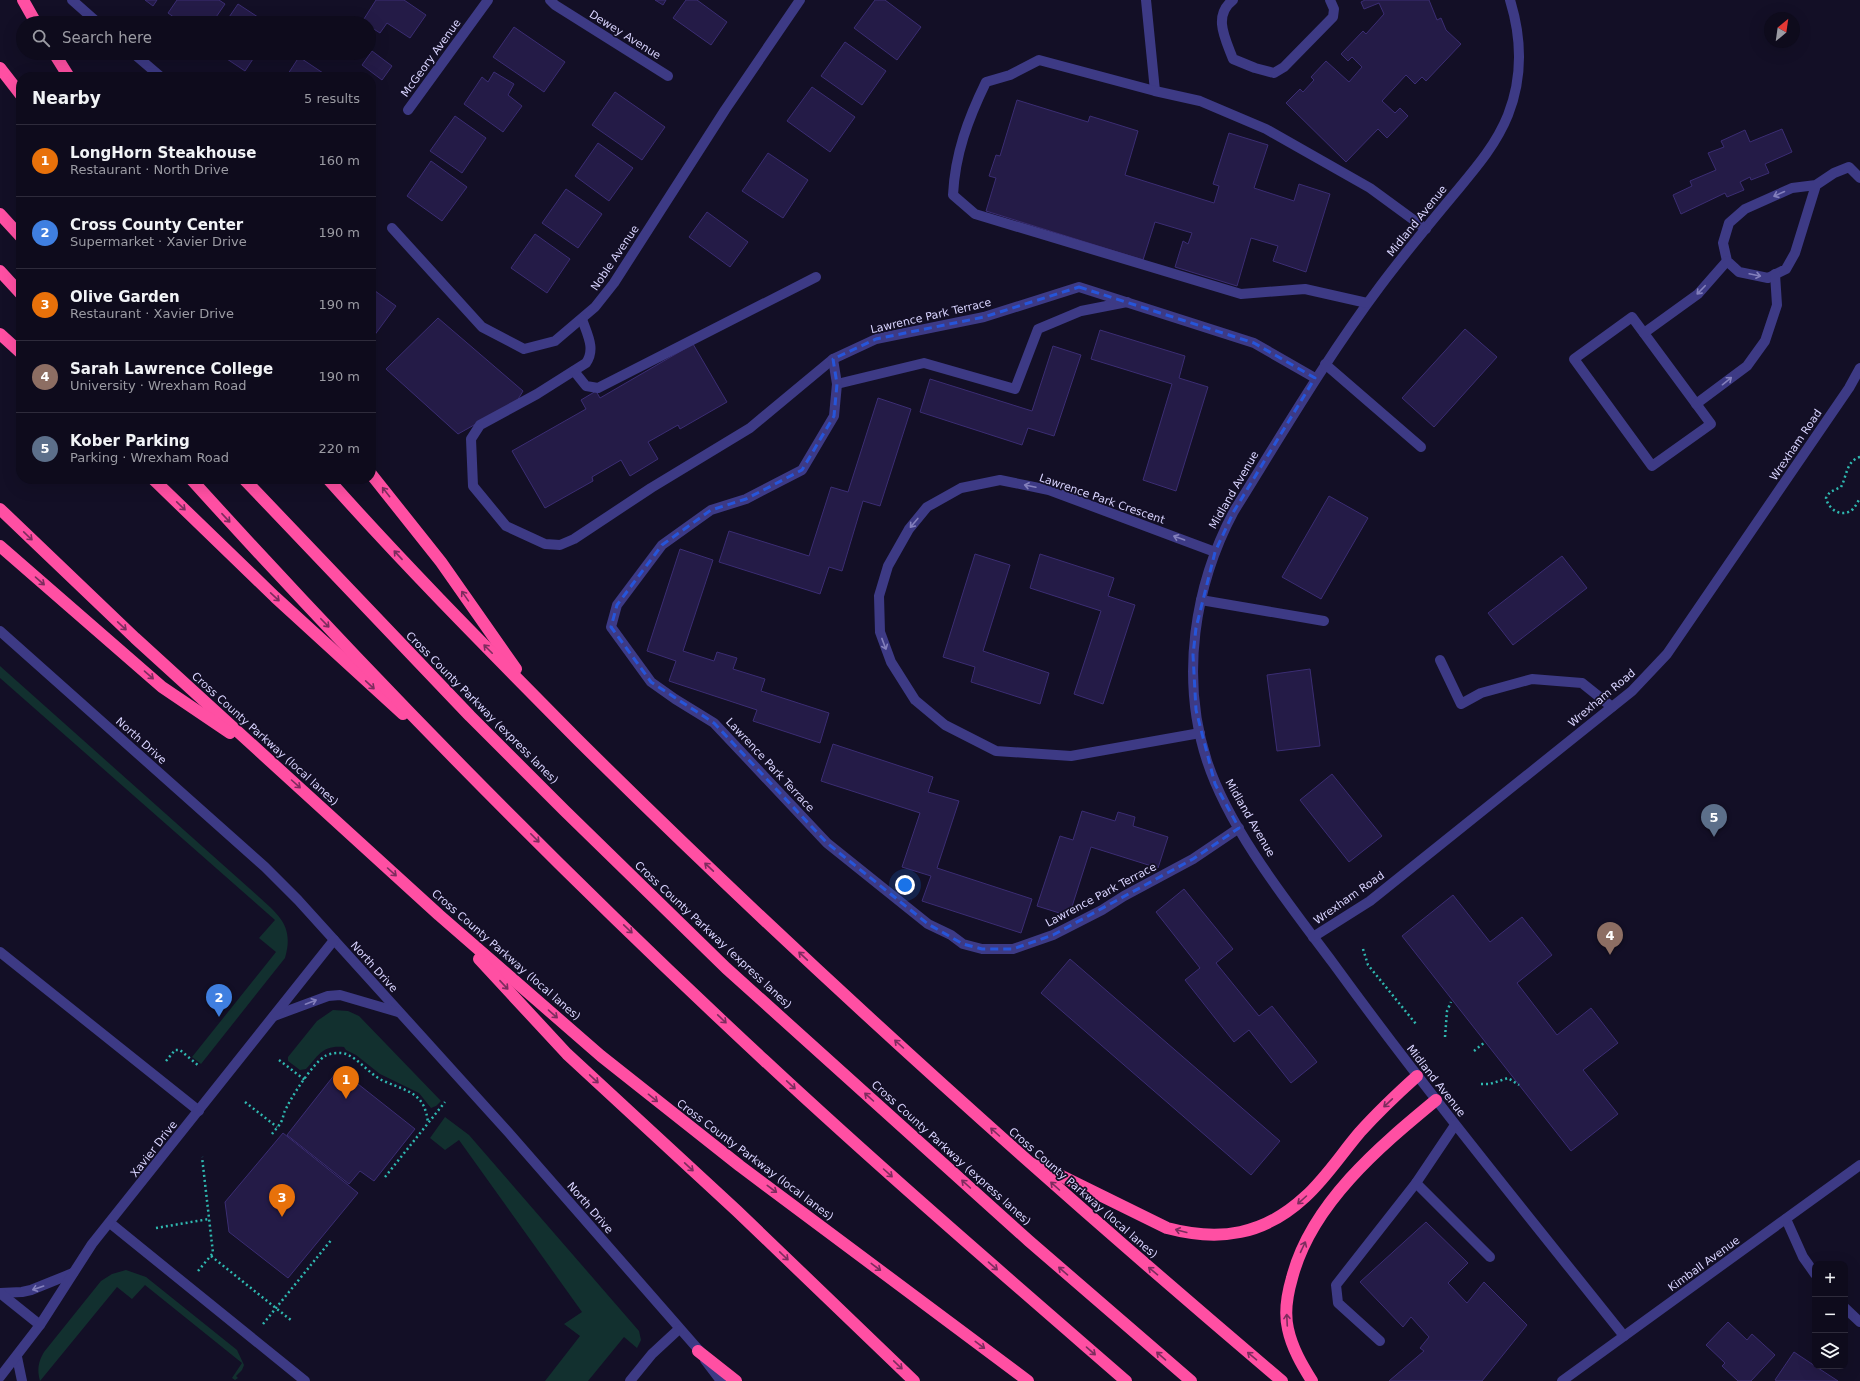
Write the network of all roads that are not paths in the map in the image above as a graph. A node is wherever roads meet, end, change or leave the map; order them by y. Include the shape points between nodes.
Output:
1 (23, 0) edge
2 (72, 0) edge
3 (488, 0) edge
4 (550, 0) edge
5 (800, 0) edge
6 (1146, 0) edge
7 (1233, 0) edge
8 (1330, 0) edge
9 (1510, 0) edge
10 (32, 16) edge
11 (90, 16) edge
12 (58, 60) edge
13 (141, 60) edge
14 (0, 68) edge
15 (66, 72) edge
16 (155, 72) edge
17 (668, 76) dead end
18 (16, 89) edge
19 (1155, 91) junction
20 (408, 110) dead end
21 (1860, 178) edge
22 (1816, 185) junction
23 (0, 214) edge
24 (392, 228) dead end
25 (1426, 229) junction
26 (16, 231) edge
27 (1727, 261) junction
28 (0, 271) edge
29 (1775, 274) junction
30 (816, 277) dead end
31 (16, 289) edge
32 (1129, 302) junction
33 (1368, 303) junction
34 (582, 319) junction
35 (1644, 333) junction
36 (0, 334) edge
37 (16, 348) edge
38 (833, 359) junction
39 (1325, 364) junction
40 (1860, 368) edge
41 (574, 371) junction
42 (1315, 378) junction
43 (837, 384) junction
44 (1696, 404) junction
45 (1421, 447) dead end
46 (376, 480) edge
47 (158, 484) edge
48 (196, 484) edge
49 (249, 484) edge
50 (333, 484) edge
51 (0, 509) edge
52 (0, 546) edge
53 (1215, 552) junction
54 (1201, 600) junction
55 (1324, 621) dead end
56 (0, 631) edge
57 (1440, 660) dead end
58 (535, 696) junction
59 (1612, 707) junction
60 (1200, 733) junction
61 (267, 758) junction
62 (508, 811) junction
63 (1239, 828) junction
64 (439, 915) junction
65 (1313, 937) junction
66 (334, 940) junction
67 (0, 952) edge
68 (400, 1013) junction
69 (274, 1016) junction
70 (1417, 1076) junction
71 (1436, 1100) junction
72 (199, 1111) junction
73 (1455, 1125) junction
74 (1024, 1158) junction
75 (1860, 1165) edge
76 (1416, 1183) junction
77 (1786, 1219) junction
78 (110, 1222) junction
79 (1490, 1257) dead end
80 (1812, 1270) edge
81 (73, 1273) junction
82 (0, 1293) edge
83 (1848, 1311) edge
84 (1860, 1322) edge
85 (40, 1325) junction
86 (679, 1329) junction
87 (1624, 1336) junction
88 (1380, 1341) dead end
89 (698, 1350) junction
90 (17, 1356) junction
91 (0, 1377) edge
92 (22, 1381) edge
93 (305, 1381) edge
94 (630, 1381) edge
95 (716, 1381) edge
96 (721, 1381) edge
97 (728, 1381) edge
98 (736, 1381) edge
99 (914, 1381) edge
100 (1028, 1381) edge
101 (1126, 1381) edge
102 (1191, 1381) edge
103 (1282, 1381) edge
104 (1312, 1381) edge
105 (1562, 1381) edge

1 - 10 highway
2 - 11 street
3 - 20 street, McGeory Avenue
4 - 17 street, Dewey Avenue
5 - 34 street, Noble Avenue via 725,110 614,283
6 - 19 street
7 - 8 street via 1228,4 1221,25 1233,59 1274,73 1284,67 1333,17 1334,9
9 - 25 street, Midland Avenue via 1519,35 1520,53 1517,83 1508,115 1486,155
12 - 15 highway
13 - 16 street
14 - 18 highway
19 - 25 street via 1200,101 1266,129 1370,188
19 - 33 street via 1039,60 986,82 959,146 952,195 975,214 1241,294 1305,289
21 - 22 street via 1849,167
22 -> 27 street via 1792,188 1745,209 1730,223 1723,243
22 - 29 street via 1795,253 1786,269
23 - 26 highway
24 - 34 street, Noble Avenue via 482,327 524,349 555,341
25 - 33 street, Midland Avenue
27 -> 29 street via 1739,272 1768,278
27 -> 35 street via 1698,294
28 - 31 highway
44 -> 29 street via 1747,366 1765,340 1777,305
30 - 41 street via 598,388 586,386
32 - 38 street, Lawrence Park Terrace via 1079,287 984,317 876,339
32 - 42 street, Lawrence Park Terrace via 1254,343
32 - 43 street via 1081,311 1038,329 1015,389 924,363
33 - 39 street, Midland Avenue
34 - 41 street via 592,348 586,364
35 - 44 street
35 - 44 street via 1632,317 1574,359 1652,466 1710,424
36 - 37 highway
38 - 41 street via 750,428 651,488 574,539 560,545 545,544 506,526 473,486 471,439 480,425
38 - 43 street, Lawrence Park Terrace
39 - 42 street, Midland Avenue
39 - 45 street
40 - 59 street, Wrexham Road via 1845,394 1667,654 1632,691
42 - 53 street, Midland Avenue via 1234,510
43 - 63 street, Lawrence Park Terrace via 834,416 802,470 746,499 711,510 692,523 662,545 617,605 611,627 651,682 714,723 827,843 928,924 963,944 982,949 1013,949 1053,935 1193,859
58 -> 46 highway via 441,562
47 -> 62 highway via 275,597
48 -> 62 highway
102 -> 49 highway, Cross County Parkway (express lanes) via 1030,1241 726,968 470,716
58 -> 50 highway, Cross County Parkway (local lanes) via 472,633
51 -> 61 highway, Cross County Parkway (local lanes) via 135,638
52 -> 61 highway via 162,687
53 - 54 street, Midland Avenue
53 -> 60 street, Lawrence Park Crescent via 1049,490 1000,480 961,488 927,507 909,529 888,566 879,596 880,632 891,662 915,700 945,725 996,751 1071,756
54 - 55 street
54 - 60 street, Midland Avenue via 1193,655 1193,685
56 - 66 street, North Drive via 265,867
57 - 59 street via 1461,704 1481,693 1532,679 1582,683
74 -> 58 highway, Cross County Parkway (local lanes) via 686,846
59 - 65 street, Wrexham Road via 1370,901
60 - 63 street, Midland Avenue via 1215,784
61 -> 64 highway, Cross County Parkway (local lanes)
62 -> 101 highway via 763,1059 964,1240
63 - 65 street, Midland Avenue
64 -> 99 highway via 567,1054 737,1211
64 -> 100 highway, Cross County Parkway (local lanes) via 668,1111
65 - 70 street, Midland Avenue
66 - 68 street, North Drive
66 - 69 street, Xavier Drive
67 - 72 street
69 -> 68 street via 328,996 340,995
68 - 86 street, North Drive via 510,1133
69 - 72 street, Xavier Drive
70 - 71 street, Midland Avenue
70 -> 74 highway via 1380,1110 1306,1196 1278,1217 1246,1232 1207,1235 1167,1228
71 - 73 street, Midland Avenue
104 -> 71 highway via 1298,1356 1288,1328 1287,1298 1303,1247 1326,1209 1361,1167
72 - 78 street, Xavier Drive
73 - 76 street
73 - 87 street, Midland Avenue
103 -> 74 highway, Cross County Parkway (local lanes)
75 - 77 street, Kimball Avenue
76 - 79 street
76 - 88 street via 1336,1284 1338,1303
77 - 80 street via 1803,1257
77 - 87 street, Kimball Avenue
78 - 81 street, Xavier Drive
78 - 93 street
81 -> 82 street via 31,1290
81 - 85 street, Xavier Drive
82 - 85 street
83 - 84 street
85 - 90 street, Xavier Drive
86 - 89 street, North Drive
86 - 94 street via 652,1354
87 - 105 street, Kimball Avenue
89 - 95 street
89 - 96 street, North Drive
89 - 97 street, North Drive
89 - 98 highway
90 - 91 street, Xavier Drive
90 - 92 street

